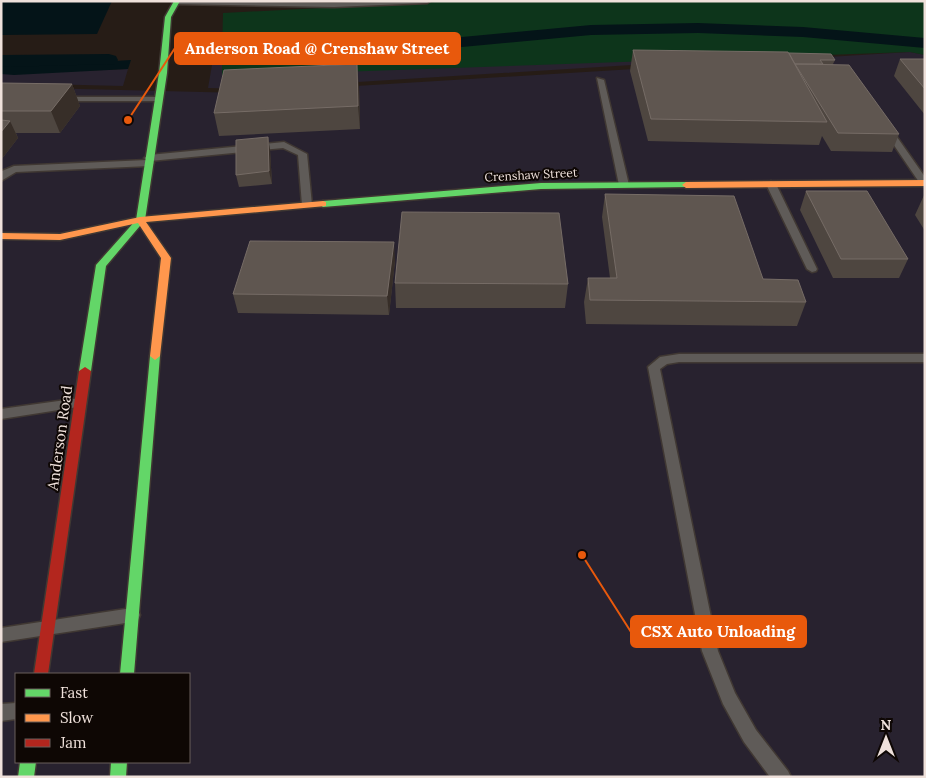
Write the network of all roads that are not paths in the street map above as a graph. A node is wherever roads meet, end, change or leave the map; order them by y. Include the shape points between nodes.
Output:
1 (427, 1) edge
2 (177, 2) edge
3 (412, 2) edge
4 (600, 80) dead end
5 (158, 99) junction
6 (49, 100) edge
7 (880, 119) edge
8 (149, 161) junction
9 (1, 178) edge
10 (924, 183) edge
11 (771, 184) junction
12 (624, 186) junction
13 (307, 205) junction
14 (140, 220) junction
15 (1, 236) edge
16 (812, 269) dead end
17 (925, 358) edge
18 (80, 403) junction
19 (1, 414) edge
20 (132, 615) junction
21 (48, 628) junction
22 (1, 635) edge
23 (41, 673) edge
24 (127, 673) edge
25 (15, 711) edge
26 (1, 713) edge
27 (28, 763) edge
28 (119, 763) edge
29 (26, 777) edge
30 (118, 777) edge
31 (782, 777) edge

1 - 3 lane
2 - 3 lane via 334,5
2 - 5 main road via 168,17
4 - 12 lane
5 - 6 lane
5 - 8 main road
7 - 10 lane
8 - 9 lane via 14,169
8 - 13 lane via 284,145 302,154
8 - 14 main road
10 - 11 main road, Crenshaw Street
11 - 12 main road, Crenshaw Street
11 - 16 lane
12 - 13 main road, Crenshaw Street via 541,186
13 - 14 main road, Crenshaw Street
14 - 15 main road, Crenshaw Street via 60,237
14 - 18 main road, Anderson Road via 100,265
14 - 20 main road via 166,258
17 - 31 lane via 679,358 664,360 654,367 710,651 729,698 750,736
18 - 19 lane
18 - 21 main road, Anderson Road
20 - 21 lane
20 - 24 main road
21 - 22 lane
21 - 23 main road, Anderson Road
25 - 26 lane
27 - 29 main road
28 - 30 main road

